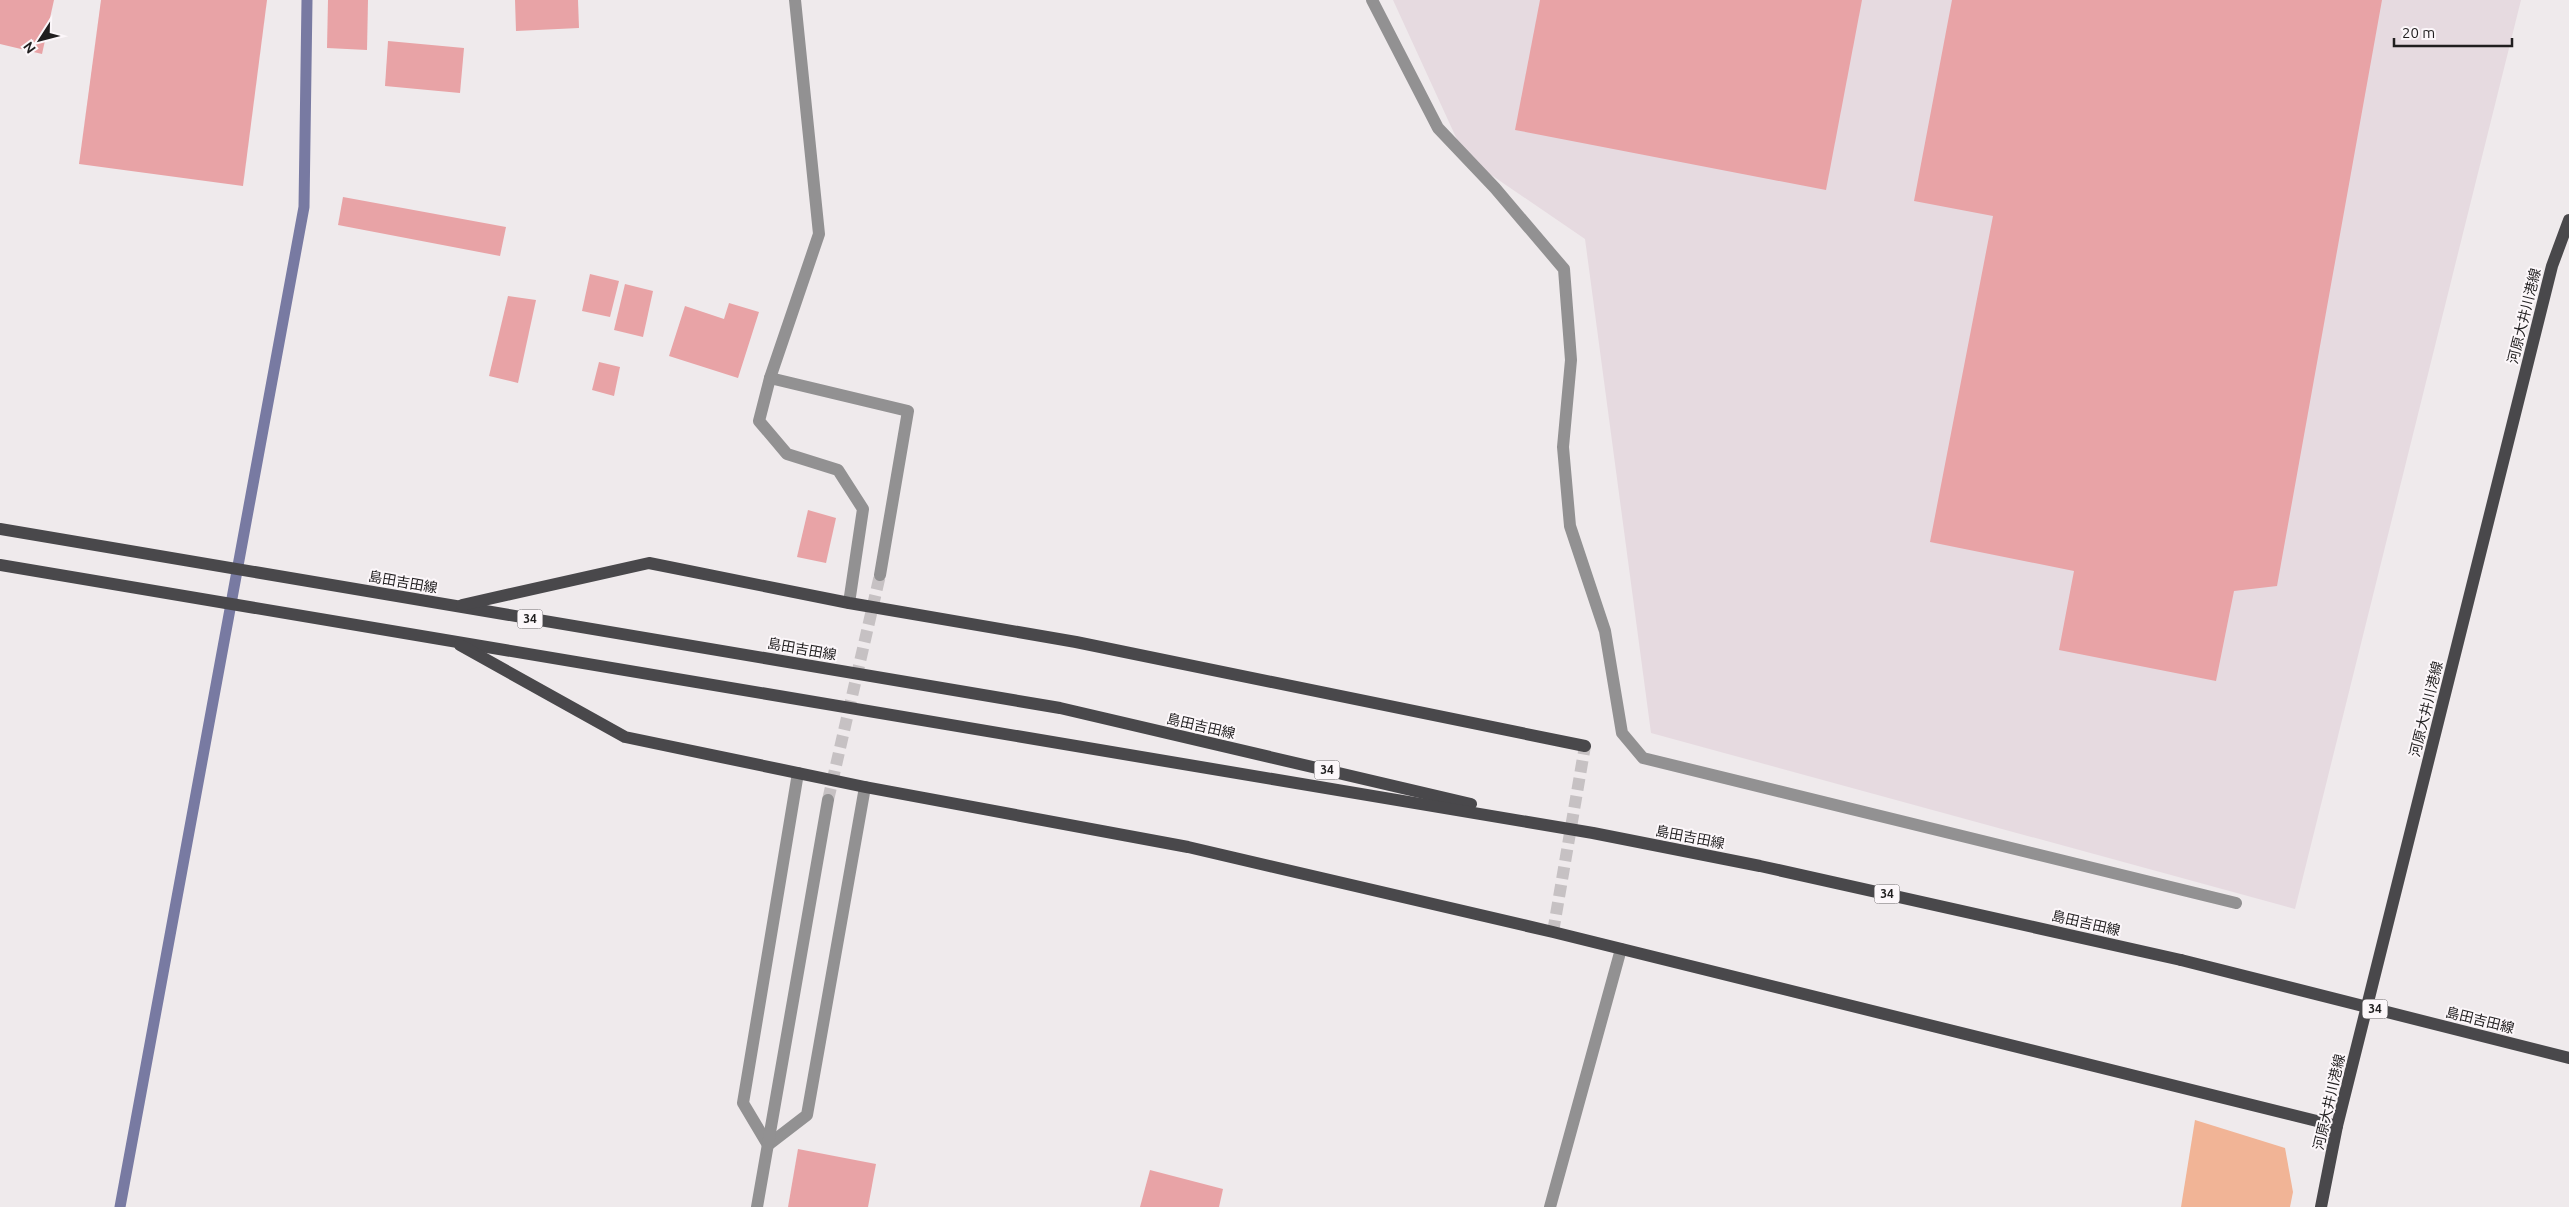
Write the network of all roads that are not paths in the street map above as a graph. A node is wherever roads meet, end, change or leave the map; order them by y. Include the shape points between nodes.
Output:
1 (796, 0) edge
2 (1372, 0) edge
3 (2569, 220) edge
4 (770, 378) junction
5 (0, 529) edge
6 (0, 565) edge
7 (880, 575) tunnel mouth
8 (849, 603) junction
9 (455, 606) junction
10 (453, 641) junction
11 (1584, 746) dead end
12 (798, 773) junction
13 (865, 786) junction
14 (828, 800) tunnel mouth
15 (1593, 833) junction
16 (2236, 903) dead end
17 (1621, 949) junction
18 (2569, 1058) edge
19 (2337, 1126) junction
20 (768, 1145) junction
21 (758, 1207) edge
22 (1550, 1207) edge
23 (2321, 1207) edge

1 - 4 street via 819,234
2 - 16 street via 1438,128 1495,188 1564,269 1571,360 1562,447 1570,526 1605,630 1622,733 1643,758
3 - 19 main road, 河原大井川港線 via 2550,276
4 - 7 street via 908,411
4 - 8 street via 759,422 787,454 838,470 863,508
5 - 9 main road, 島田吉田線 / 34
6 - 10 main road, 島田吉田線 / 34
8 - 9 main road via 649,563
8 - 11 main road via 1076,642
9 - 15 main road, 島田吉田線 / 34 via 1060,708
10 - 12 main road via 625,737
10 - 15 main road, 島田吉田線 / 34
12 - 13 main road
12 - 20 street via 743,1103
13 - 17 main road via 1188,847
13 - 20 street via 807,1115
14 - 20 street
15 - 18 main road, 島田吉田線 / 34, bridge via 1760,866 2181,960
17 - 19 main road
17 - 22 street
19 - 23 main road, 河原大井川港線
20 - 21 street

